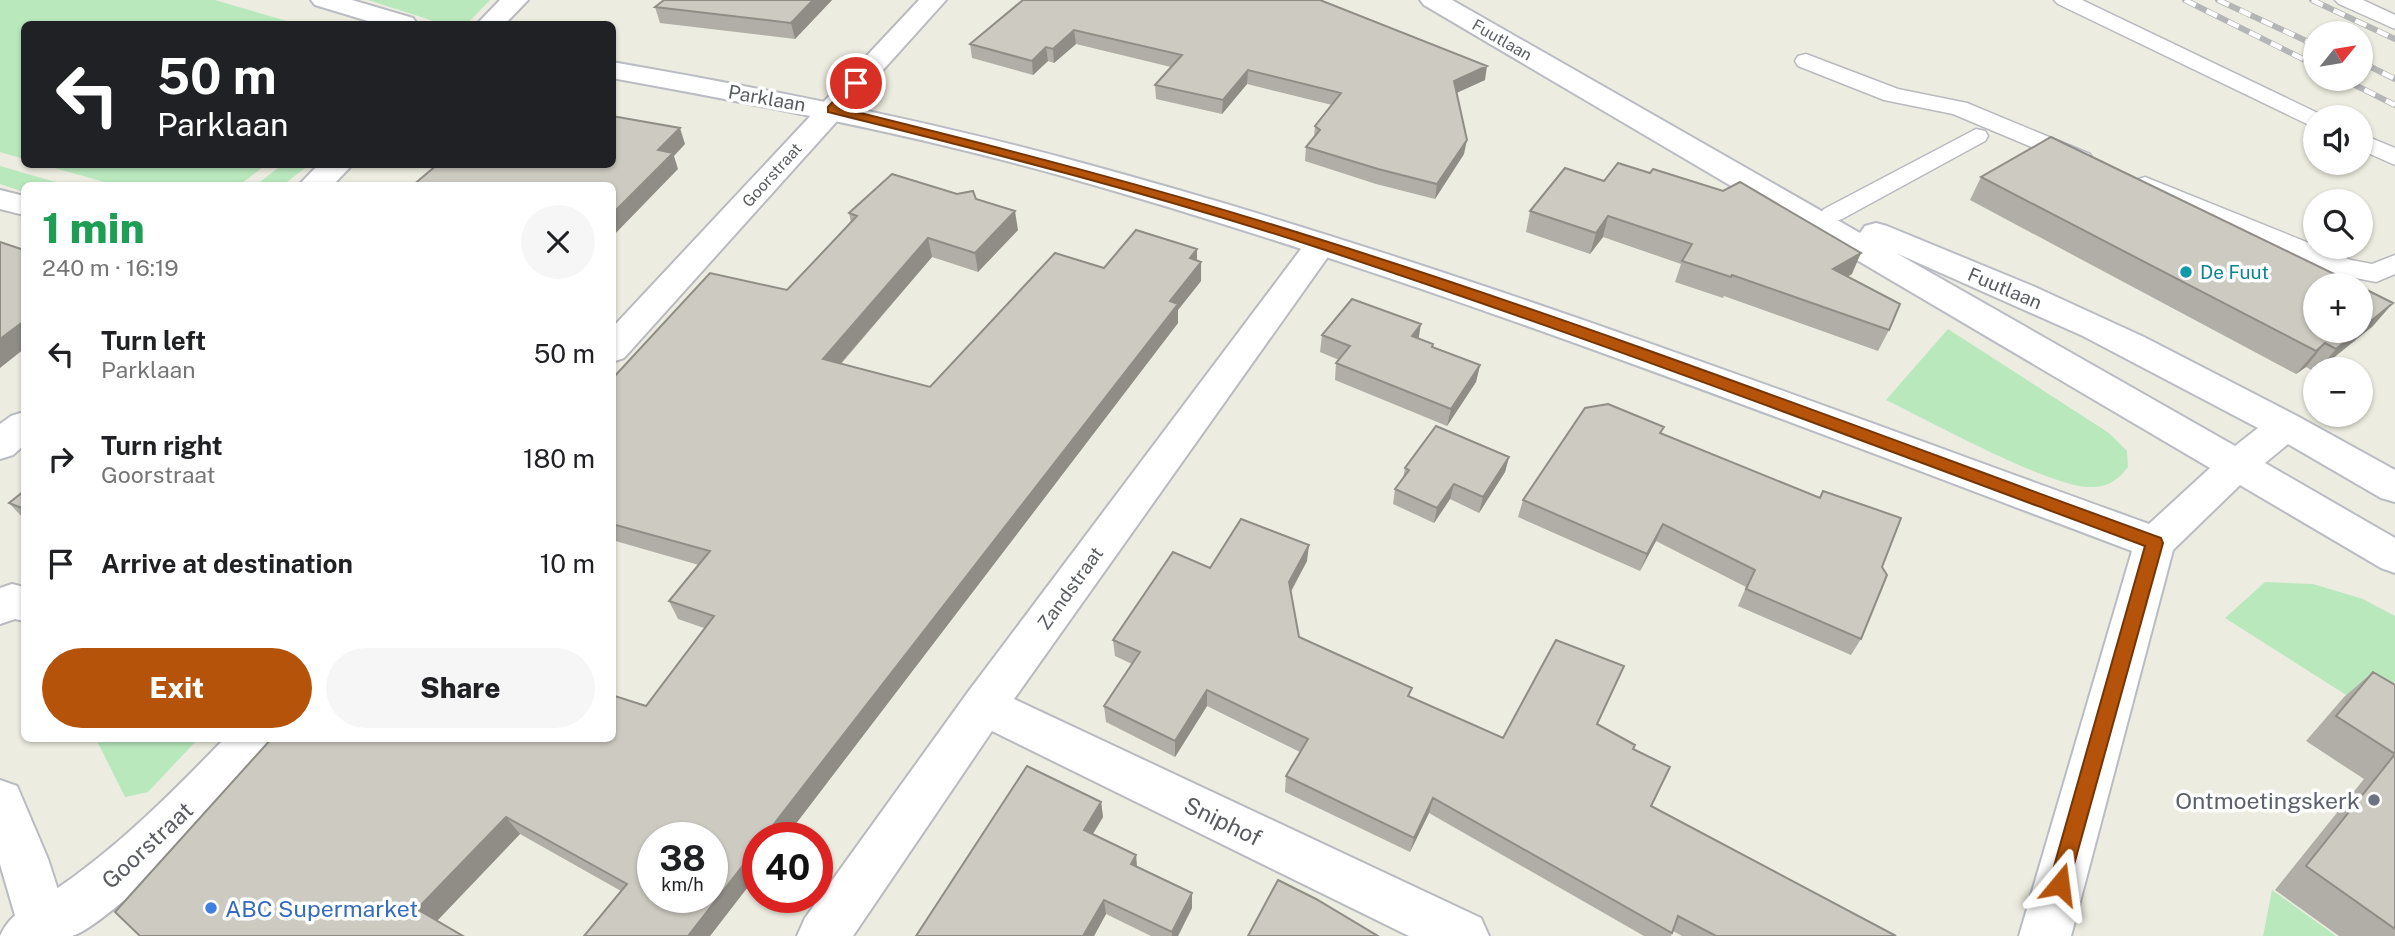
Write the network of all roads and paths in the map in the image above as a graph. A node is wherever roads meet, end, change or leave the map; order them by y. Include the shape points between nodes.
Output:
1 (324, 0) edge
2 (515, 0) edge
3 (933, 0) edge
4 (1433, 0) edge
5 (2065, 0) edge
6 (2346, 0) edge
7 (394, 21) edge
8 (493, 21) edge
9 (2395, 23) edge
10 (1806, 61) dead end
11 (616, 71) edge
12 (832, 110) junction
13 (2303, 114) edge
14 (1976, 136) dead end
15 (2373, 147) edge
16 (2395, 158) edge
17 (1717, 164) junction
18 (2100, 167) edge
19 (333, 168) edge
20 (2126, 177) edge
21 (318, 182) edge
22 (0, 199) edge
23 (21, 205) edge
24 (1833, 214) junction
25 (1321, 244) junction
26 (2395, 263) edge
27 (616, 346) edge
28 (2286, 426) junction
29 (21, 428) edge
30 (0, 446) edge
31 (2238, 464) junction
32 (2395, 488) edge
33 (2155, 543) junction
34 (2395, 557) edge
35 (21, 603) edge
36 (0, 607) edge
37 (984, 706) junction
38 (251, 742) edge
39 (0, 801) edge
40 (39, 933) edge
41 (823, 936) edge
42 (1463, 936) edge
43 (2045, 936) edge

1 - 7 street
2 - 8 street
3 - 12 street, Goorstraat
4 - 17 street, Fuutlaan
5 - 13 lane
6 - 9 lane
10 - 18 lane via 1883,93 1959,108
11 - 12 street, Parklaan
12 - 25 street, Parklaan via 1075,170
12 - 27 street, Goorstraat
14 - 24 lane
15 - 16 lane
17 - 24 street, Fuutlaan
17 - 31 street, Fuutlaan
19 - 21 street
20 - 26 lane via 2345,268 2376,274
22 - 23 street
24 - 28 street, Fuutlaan via 2033,299
25 - 33 street, Parklaan via 1643,354
25 - 37 street, Zandstraat
28 - 31 street
28 - 32 street, Fuutlaan
29 - 30 street
31 - 33 street
31 - 34 street, Fuutlaan
33 - 43 street
35 - 36 street via 12,601
37 - 41 street, Zandstraat
37 - 42 street, Sniphof
38 - 40 street, Goorstraat via 156,843
39 - 40 street via 23,859

